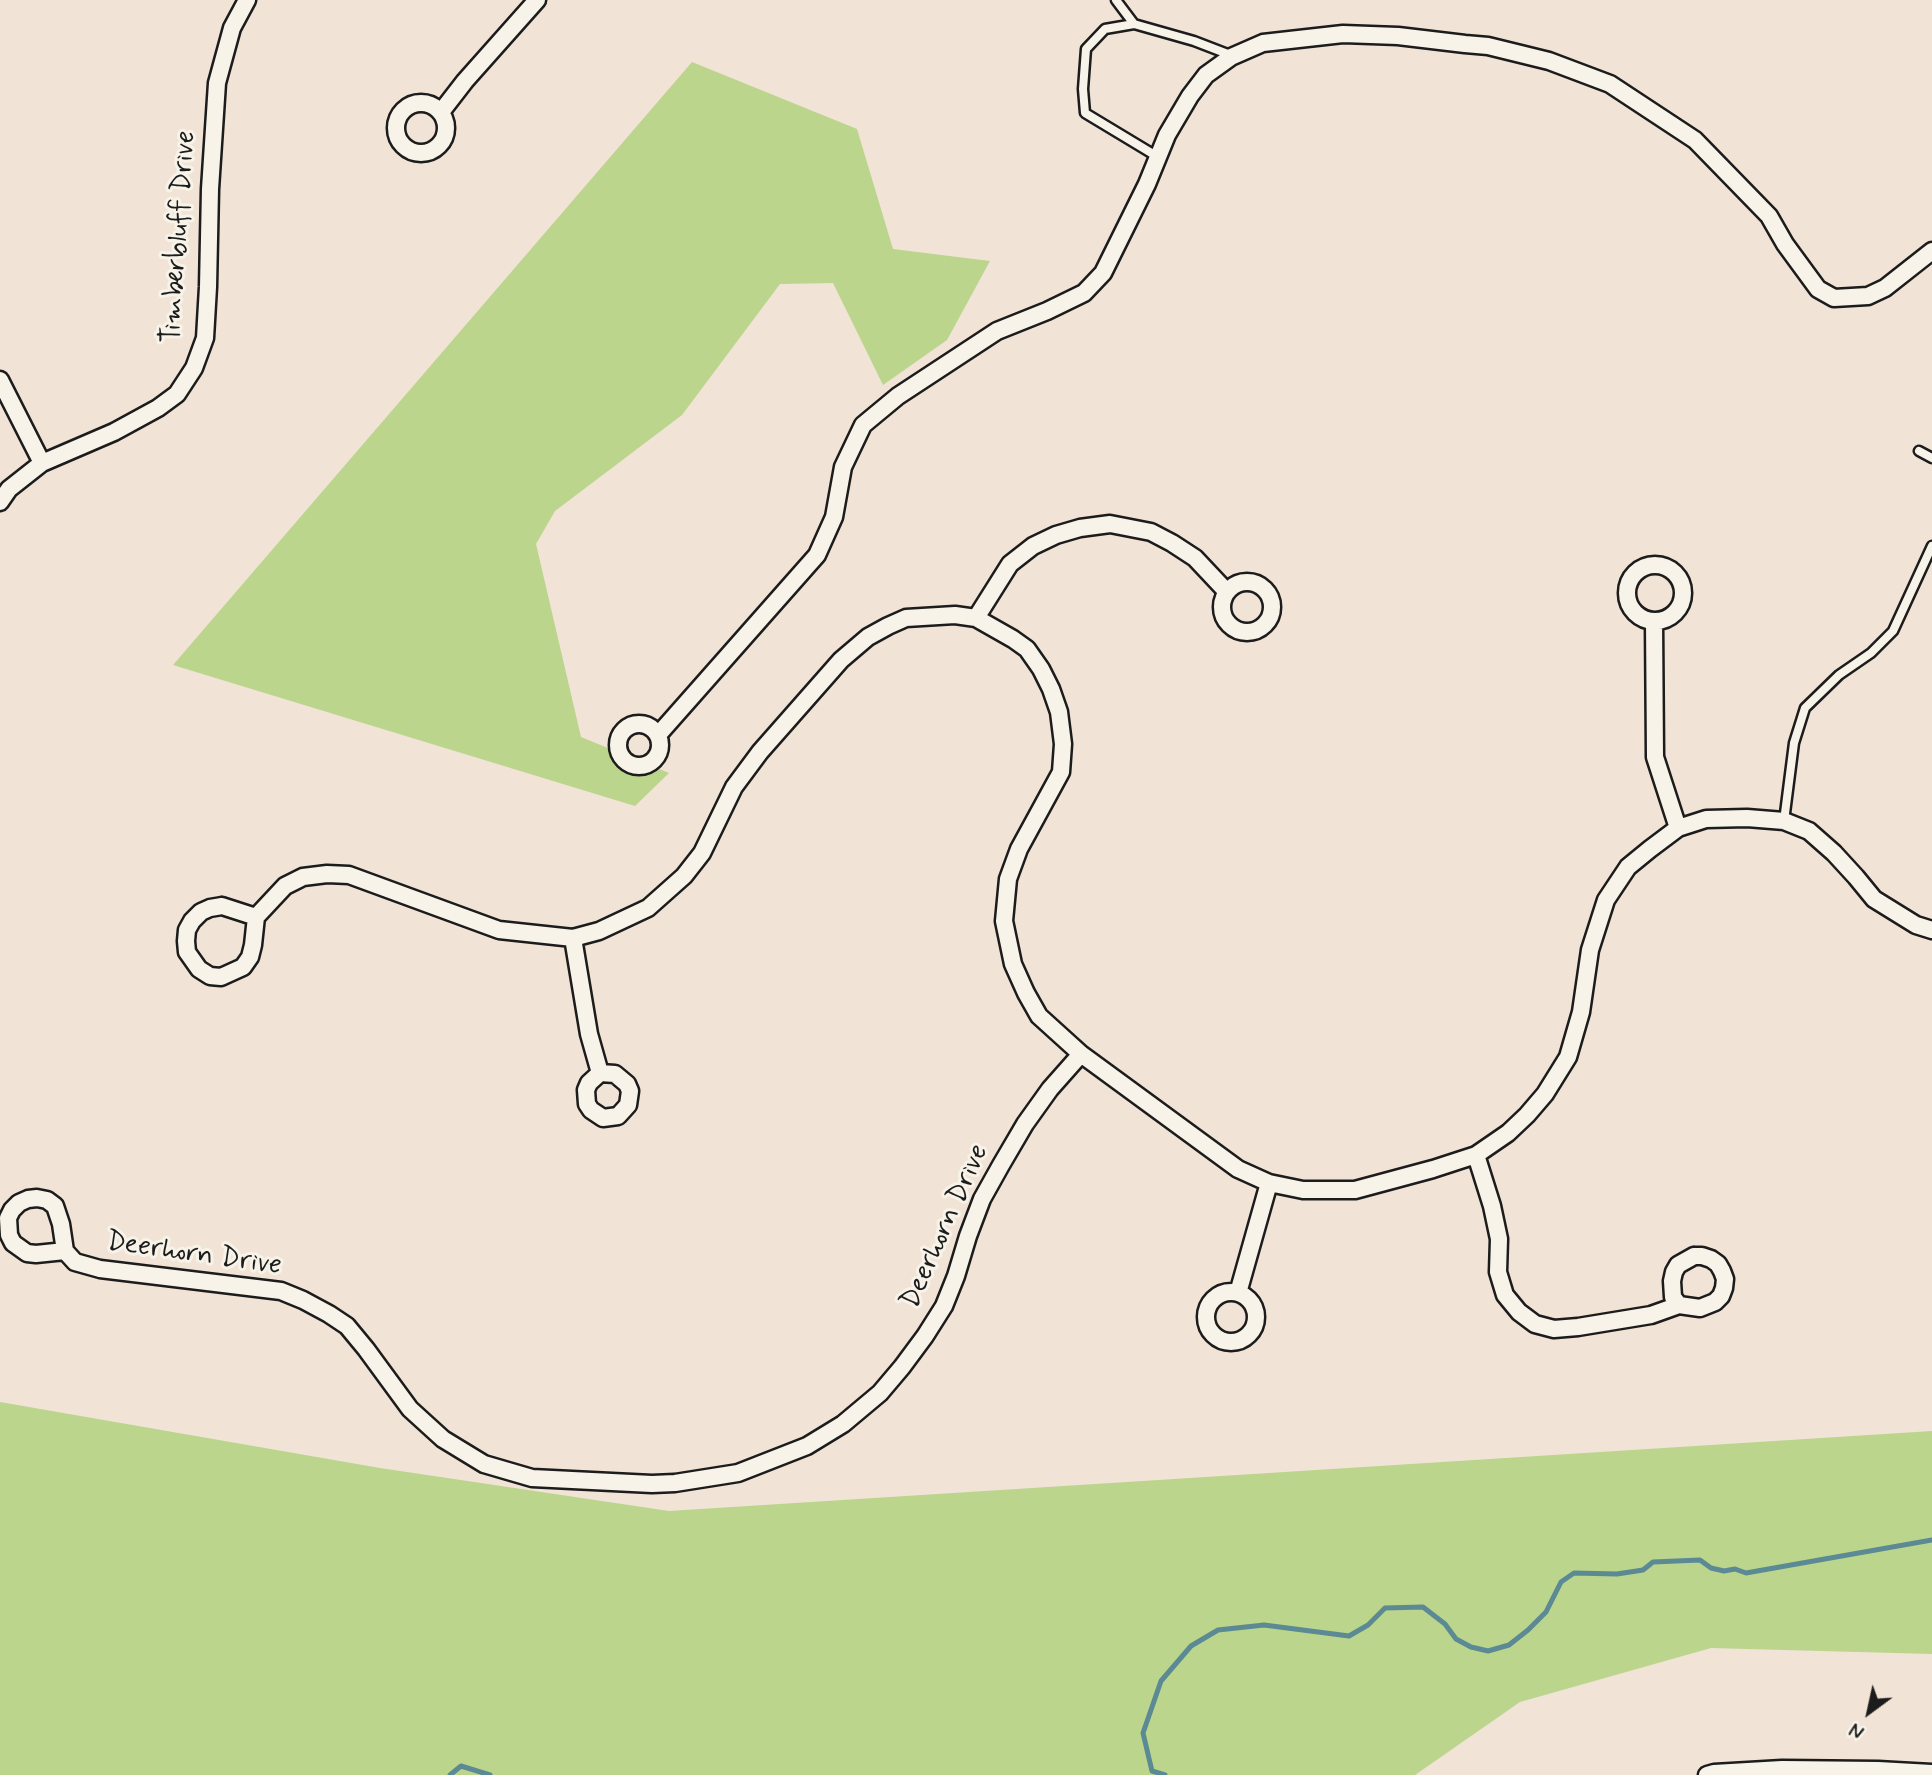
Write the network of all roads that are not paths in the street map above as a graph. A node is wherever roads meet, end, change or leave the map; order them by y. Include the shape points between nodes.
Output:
1 (247, 0) edge
2 (537, 0) edge
3 (1116, 0) edge
4 (1134, 24) junction
5 (1233, 56) junction
6 (441, 112) dead end
7 (1158, 158) junction
8 (1932, 251) edge
9 (0, 380) edge
10 (1919, 451) dead end
11 (1932, 458) edge
12 (42, 463) junction
13 (0, 502) edge
14 (1932, 546) edge
15 (1227, 592) dead end
16 (976, 618) junction
17 (1654, 621) dead end
18 (658, 735) dead end
19 (1784, 821) junction
20 (1678, 828) junction
21 (257, 917) junction
22 (1932, 930) edge
23 (573, 938) junction
24 (1081, 1055) junction
25 (600, 1073) dead end
26 (1476, 1154) junction
27 (1269, 1183) junction
28 (65, 1251) dead end
29 (1238, 1293) dead end
30 (1679, 1305) dead end
31 (1782, 1772) edge
32 (1932, 1773) edge
33 (1707, 1775) edge

1 - 12 street, Timberbluff Drive via 232,27 217,83 205,338 194,368 177,394 158,408
2 - 6 street
3 - 4 lane
4 - 5 lane
4 - 7 lane via 1105,29 1086,49 1085,113
5 - 7 street via 1206,75 1190,96
5 - 8 street via 1264,43 1343,34 1489,46 1549,61 1610,84 1695,140 1769,216 1818,289 1834,298 1868,296 1885,288
7 - 18 street via 1103,273 1084,293 997,331 898,396 863,425 843,467 834,517 817,555
9 - 12 street
10 - 11 lane
12 - 13 street, Timberbluff Drive
14 - 19 lane via 1893,631 1805,708 1794,743
15 - 16 street via 1195,558 1172,543 1151,532 1110,524 1080,528 1033,546 1010,564
16 - 23 street via 906,618 868,638 841,660 760,752 734,787 702,853 684,876 631,917
16 - 24 street via 1027,649 1041,668 1059,712 1061,772 1019,849 1008,879 1004,921 1013,964 1039,1016
17 - 20 street via 1655,757
19 - 20 street via 1706,820
19 - 22 street via 1809,831 1835,853 1874,899
20 - 26 street via 1628,867 1606,900 1590,950 1578,1023 1567,1057 1545,1094 1508,1133
21 - 21 street via 222,906 201,912 187,930 187,952 199,969 210,975 231,973 250,957
21 - 23 street via 285,887 303,877 349,875 499,930
23 - 25 street
24 - 27 street via 1238,1169
24 - 28 street, Deerhorn Drive via 1024,1124 982,1199 944,1306 880,1394 807,1446 738,1473 652,1484 532,1478 484,1464 443,1439 410,1409 347,1326 303,1300 281,1291 100,1269 75,1262
26 - 27 street via 1355,1190 1303,1190
26 - 30 street via 1499,1239 1498,1272 1505,1295 1535,1324 1553,1329 1578,1327 1651,1315
27 - 29 street
31 - 32 street
31 - 33 street

